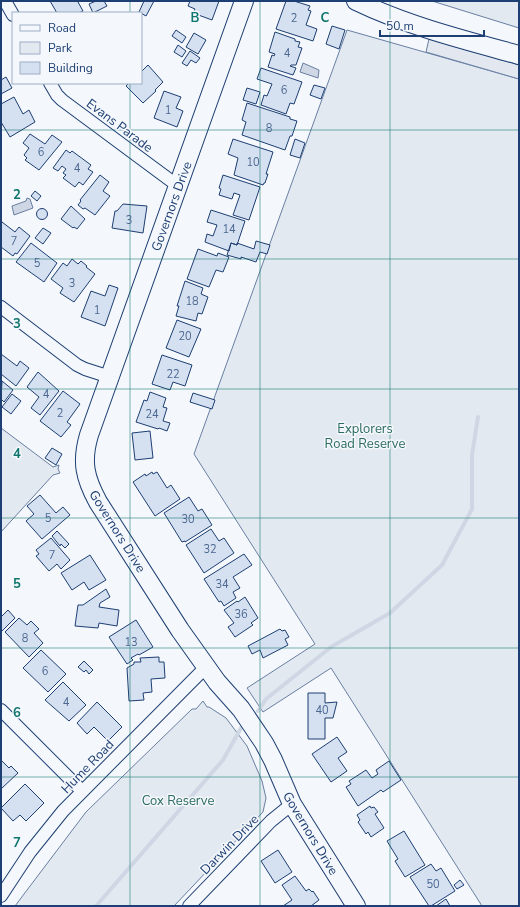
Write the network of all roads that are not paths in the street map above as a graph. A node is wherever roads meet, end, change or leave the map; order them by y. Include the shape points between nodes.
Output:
1 (5, 1) edge
2 (244, 1) edge
3 (356, 1) edge
4 (12, 14) edge
5 (519, 55) edge
6 (50, 84) edge
7 (178, 186) junction
8 (1, 307) edge
9 (110, 377) junction
10 (206, 667) junction
11 (1, 710) edge
12 (82, 791) junction
13 (292, 804) junction
14 (1, 896) edge
15 (189, 906) edge
16 (356, 906) edge

1 - 4 street
2 - 7 main road, Governors Drive
3 - 5 main road via 406,23
6 - 7 street, Evans Parade via 62,100
7 - 9 main road, Governors Drive
8 - 9 street via 77,365
9 - 10 main road, Governors Drive via 86,446 84,466 88,483 176,624
10 - 12 street, Hume Road
10 - 13 main road, Governors Drive via 241,709 264,743
11 - 12 street
12 - 14 street, Hume Road via 39,841
13 - 15 street, Darwin Drive via 271,821
13 - 16 main road, Governors Drive

